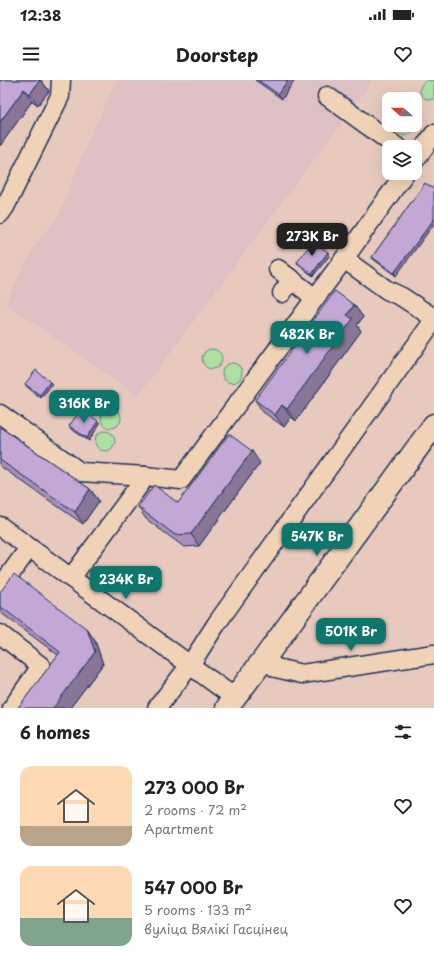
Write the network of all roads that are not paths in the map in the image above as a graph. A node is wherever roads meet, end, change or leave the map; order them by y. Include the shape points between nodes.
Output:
1 (61, 80) edge
2 (326, 96) dead end
3 (434, 134) edge
4 (387, 140) edge
5 (424, 156) edge
6 (400, 180) edge
7 (0, 214) edge
8 (344, 259) junction
9 (278, 269) dead end
10 (315, 298) junction
11 (434, 319) edge
12 (0, 414) edge
13 (434, 425) edge
14 (146, 476) junction
15 (0, 526) edge
16 (29, 548) junction
17 (71, 578) junction
18 (0, 588) edge
19 (0, 634) edge
20 (434, 654) edge
21 (264, 659) junction
22 (190, 665) junction
23 (231, 703) edge
24 (12, 708) edge
25 (158, 708) edge

1 - 7 street via 60,96
2 - 4 street
3 - 5 street
6 - 8 street
8 - 10 street
8 - 11 street
9 - 10 street via 287,286
10 - 14 street via 181,480
11 - 22 street via 217,623
12 - 14 street via 80,472
13 - 21 main road
14 - 17 street
15 - 16 street
16 - 17 street
16 - 18 street
17 - 22 street
19 - 24 street via 41,666
20 - 21 street via 302,674 276,668
21 - 23 main road
22 - 23 street
22 - 25 street

